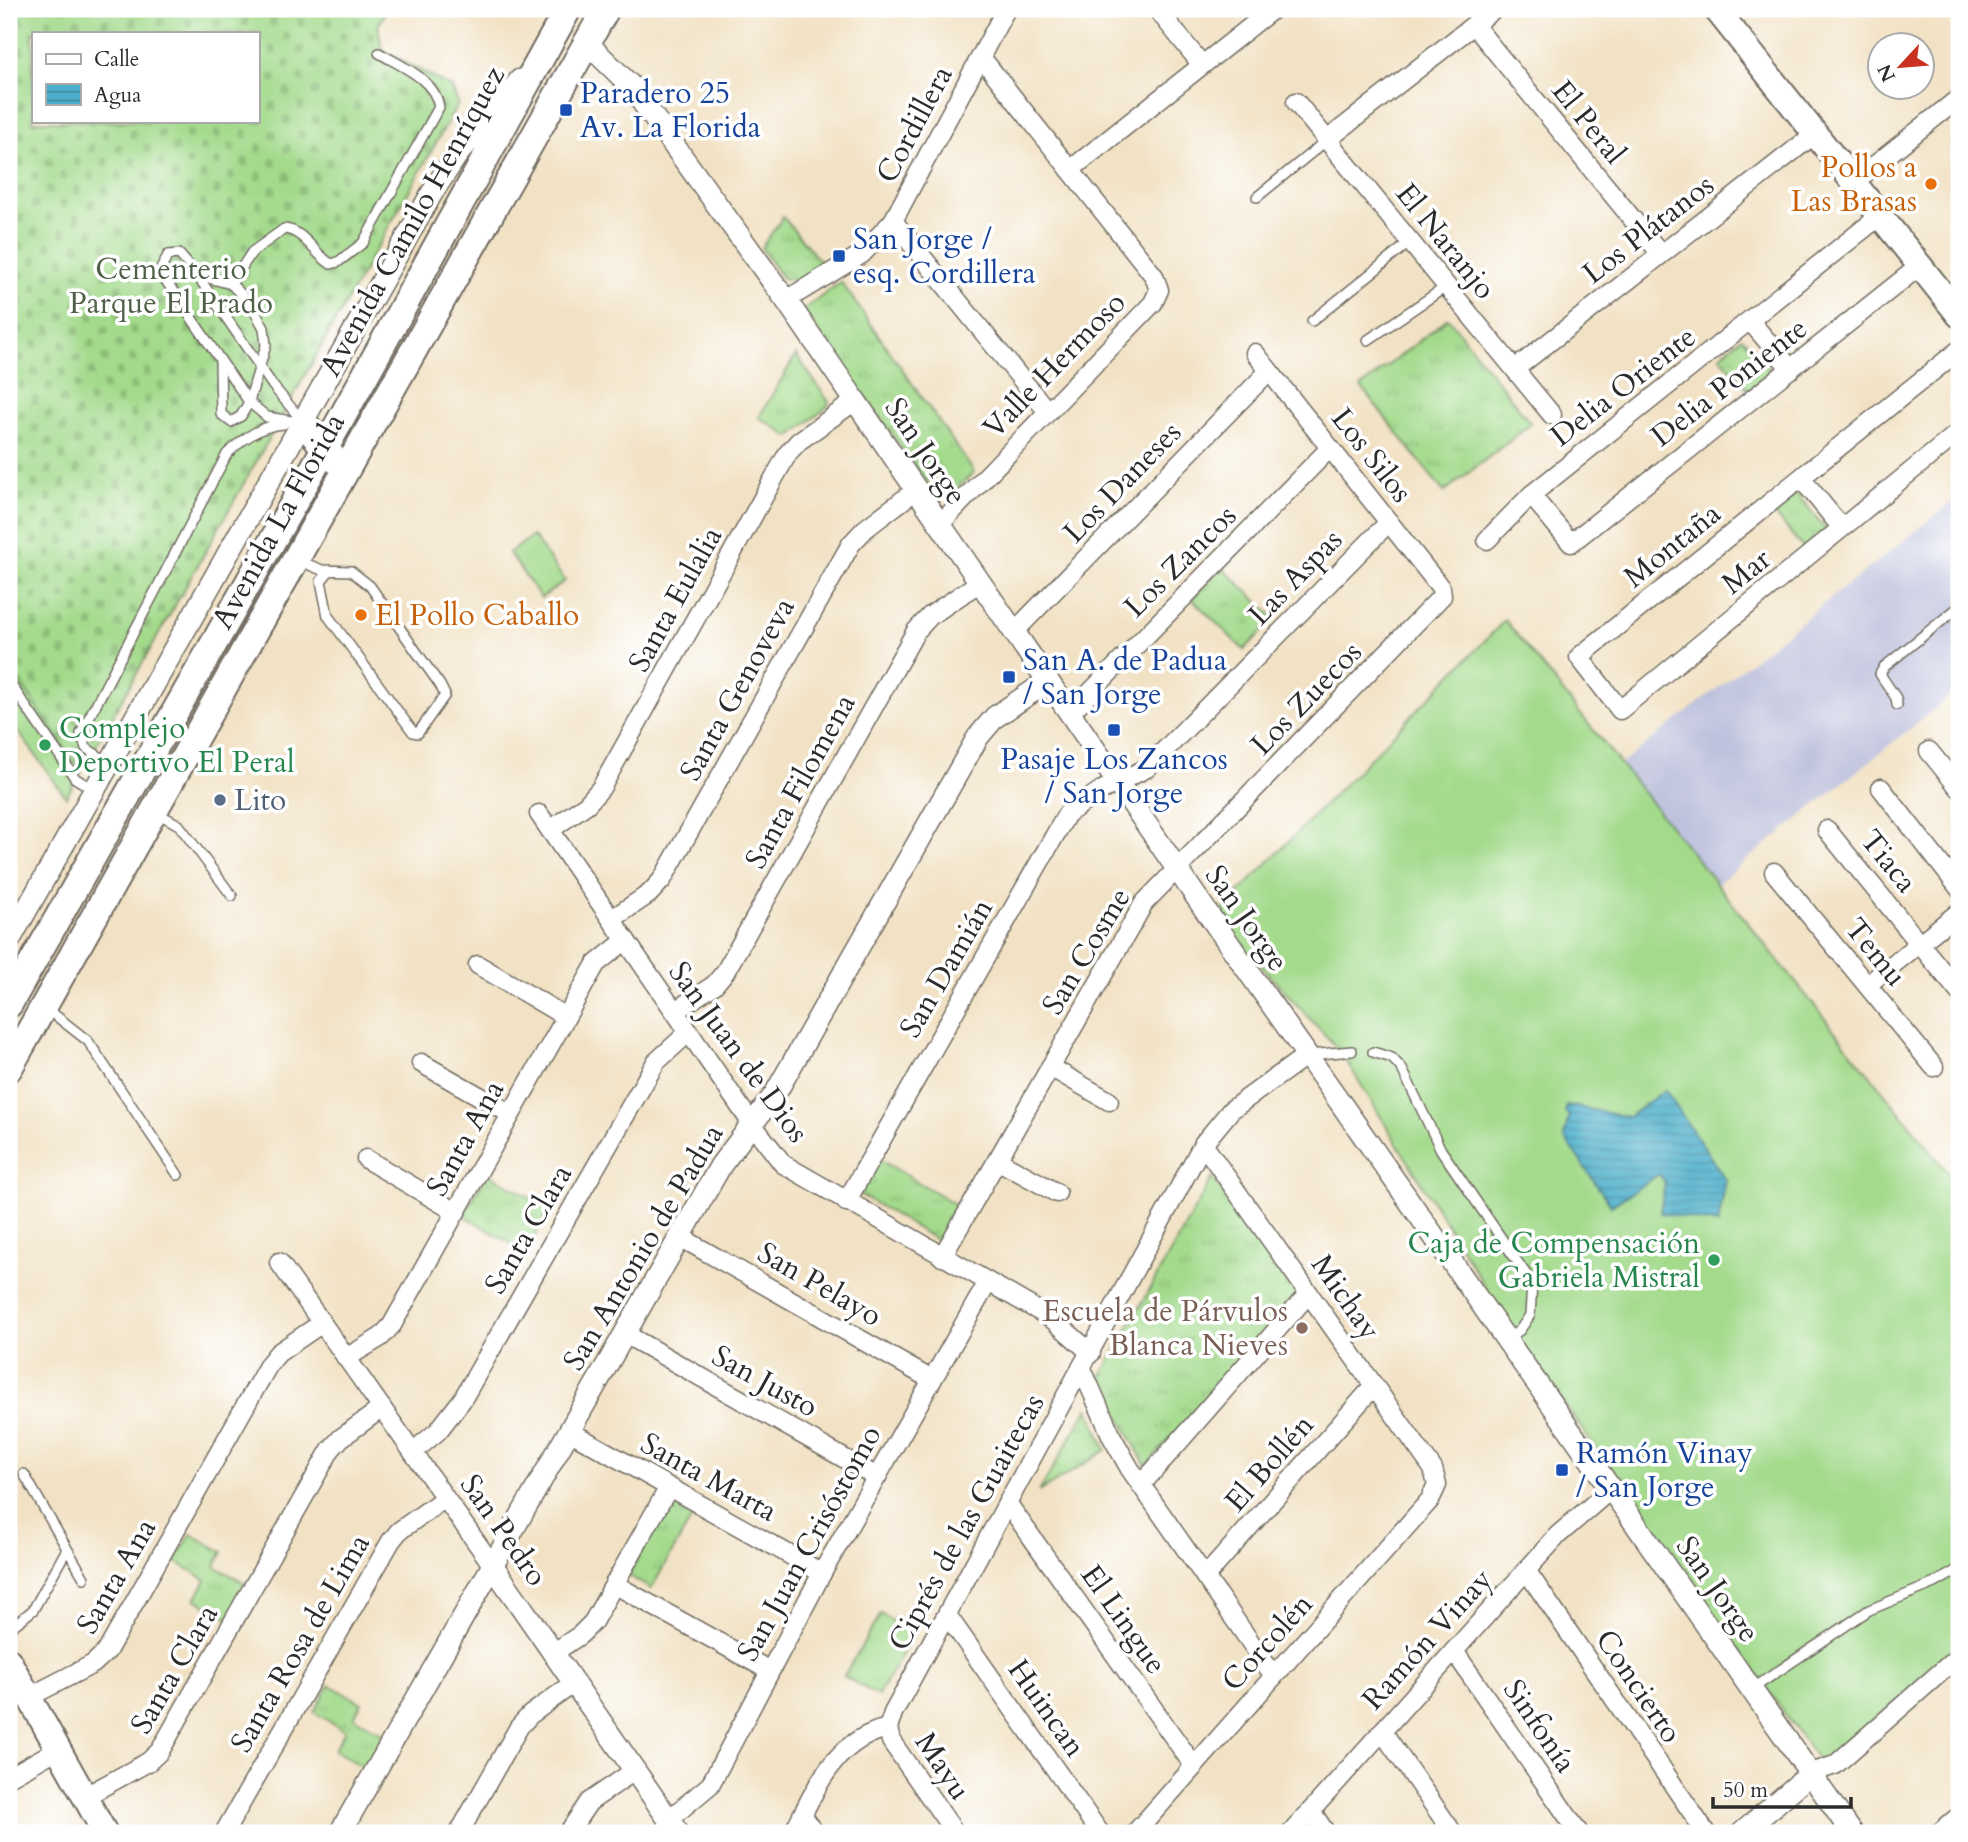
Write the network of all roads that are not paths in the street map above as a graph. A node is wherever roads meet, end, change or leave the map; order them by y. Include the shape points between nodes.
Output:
1 (568, 9) edge
2 (606, 9) edge
3 (1006, 9) edge
4 (1157, 9) edge
5 (1273, 9) edge
6 (1494, 9) edge
7 (1716, 9) edge
8 (1474, 25) junction
9 (587, 43) junction
10 (379, 53) dead end
11 (542, 54) junction
12 (981, 57) junction
13 (1202, 65) junction
14 (1959, 98) edge
15 (1296, 102) dead end
16 (1816, 133) junction
17 (1327, 140) junction
18 (1070, 170) junction
19 (1855, 181) junction
20 (1258, 197) dead end
21 (1881, 215) junction
22 (893, 221) junction
23 (1410, 242) junction
24 (1661, 254) junction
25 (1921, 265) junction
26 (197, 275) junction
27 (230, 284) junction
28 (1447, 286) junction
29 (786, 300) junction
30 (1959, 315) edge
31 (1312, 321) dead end
32 (1750, 321) junction
33 (1368, 340) dead end
34 (1959, 350) edge
35 (1255, 354) dead end
36 (220, 361) junction
37 (260, 366) junction
38 (1515, 369) junction
39 (1791, 369) junction
40 (1269, 371) junction
41 (855, 401) junction
42 (249, 402) junction
43 (1048, 412) junction
44 (1552, 415) dead end
45 (304, 423) junction
46 (1959, 432) edge
47 (325, 448) junction
48 (1330, 448) junction
49 (1801, 478) junction
50 (916, 490) junction
51 (1531, 495) junction
52 (330, 498) junction
53 (1389, 522) junction
54 (940, 524) junction
55 (1842, 528) junction
56 (1487, 540) dead end
57 (295, 559) junction
58 (330, 570) junction
59 (980, 582) junction
60 (1443, 593) joint
61 (1959, 607) edge
62 (1014, 632) junction
63 (1579, 657) joint
64 (1048, 681) junction
65 (9, 682) edge
66 (1896, 705) dead end
67 (1070, 713) junction
68 (1929, 751) dead end
69 (111, 764) junction
70 (1118, 783) junction
71 (1959, 788) edge
72 (1881, 789) dead end
73 (96, 791) junction
74 (153, 811) junction
75 (539, 814) dead end
76 (550, 830) junction
77 (1828, 830) dead end
78 (1178, 871) junction
79 (1774, 872) dead end
80 (1959, 888) edge
81 (232, 896) dead end
82 (1959, 912) edge
83 (611, 919) junction
84 (625, 940) junction
85 (9, 941) edge
86 (1920, 943) junction
87 (478, 965) dead end
88 (1867, 985) junction
89 (1959, 992) edge
90 (9, 1004) edge
91 (43, 1006) junction
92 (675, 1011) junction
93 (566, 1017) junction
94 (689, 1032) junction
95 (1352, 1051) dead end
96 (1373, 1052) dead end
97 (1307, 1055) junction
98 (421, 1063) dead end
99 (1050, 1067) junction
100 (9, 1068) edge
101 (1934, 1068) dead end
102 (1109, 1101) dead end
103 (511, 1114) junction
104 (752, 1124) junction
105 (1203, 1144) junction
106 (366, 1160) dead end
107 (997, 1160) junction
108 (178, 1175) dead end
109 (1058, 1193) dead end
110 (846, 1202) junction
111 (456, 1212) junction
112 (680, 1237) junction
113 (942, 1257) junction
114 (279, 1262) dead end
115 (988, 1282) junction
116 (1309, 1293) junction
117 (322, 1323) junction
118 (625, 1334) junction
119 (1506, 1339) junction
120 (346, 1358) junction
121 (1086, 1361) junction
122 (932, 1380) junction
123 (1374, 1386) junction
124 (382, 1408) junction
125 (569, 1431) junction
126 (412, 1452) junction
127 (24, 1474) dead end
128 (877, 1476) junction
129 (1140, 1485) junction
130 (1437, 1485) joint
131 (669, 1487) junction
132 (1611, 1489) junction
133 (445, 1498) junction
134 (1008, 1504) junction
135 (67, 1549) junction
136 (493, 1566) junction
137 (1959, 1569) edge
138 (1526, 1570) junction
139 (822, 1573) junction
140 (1205, 1577) junction
141 (84, 1578) dead end
142 (614, 1584) junction
143 (947, 1615) junction
144 (9, 1629) edge
145 (1454, 1651) junction
146 (553, 1653) junction
147 (1959, 1656) edge
148 (9, 1663) edge
149 (770, 1671) junction
150 (1274, 1676) junction
151 (574, 1683) junction
152 (1752, 1689) junction
153 (29, 1697) junction
154 (888, 1728) junction
155 (1382, 1731) junction
156 (58, 1749) junction
157 (1194, 1766) junction
158 (634, 1771) junction
159 (1811, 1773) junction
160 (9, 1777) edge
161 (84, 1797) junction
162 (1311, 1811) junction
163 (803, 1816) junction
164 (1959, 1816) edge
165 (673, 1827) edge
166 (105, 1833) edge
167 (224, 1833) edge
168 (340, 1833) edge
169 (459, 1833) edge
170 (568, 1833) edge
171 (793, 1833) edge
172 (815, 1833) edge
173 (956, 1833) edge
174 (1100, 1833) edge
175 (1135, 1833) edge
176 (1291, 1833) edge
177 (1326, 1833) edge
178 (1452, 1833) edge
179 (1579, 1833) edge
180 (1706, 1833) edge
181 (1742, 1833) edge
182 (1852, 1833) edge
183 (1939, 1833) edge

1 - 11 main road, Avenida Camilo Henríquez
2 - 9 main road, Avenida La Florida
3 - 12 street, Cordillera
4 - 13 street
5 - 13 street
6 - 8 street
7 - 16 main road
8 - 17 street
8 - 24 street, El Peral
9 - 29 street, San Jorge via 630,85
9 - 52 main road, Avenida La Florida
10 - 27 lane via 425,81 437,95 439,107 363,243 331,264 299,233 284,229 252,251
11 - 45 street, Avenida Camilo Henríquez via 443,176
11 - 47 main road, Avenida Camilo Henríquez
12 - 18 street, Valle Hermoso
12 - 22 street, Cordillera
13 - 18 street
14 - 19 street
15 - 17 street, El Naranjo
16 - 19 main road
16 - 24 street, Los Plátanos
17 - 20 lane
17 - 23 street, El Naranjo
18 - 43 street, Valle Hermoso via 1154,276 1158,290 1153,303
19 - 21 main road
21 - 25 main road
21 - 32 street, Delia Oriente
22 - 29 street, Cordillera via 862,254
22 - 43 street
23 - 28 street, El Naranjo
23 - 31 lane
24 - 38 street, Los Plátanos
25 - 30 main road
25 - 39 street, Delia Poniente
26 - 27 lane
26 - 36 lane via 179,254 168,256 161,269
26 - 37 lane
27 - 37 lane via 250,303 264,328 266,345
28 - 33 lane
28 - 38 street, El Naranjo
29 - 41 street, San Jorge
32 - 39 street
32 - 51 street, Delia Oriente
34 - 49 street, Montaña
35 - 40 street, Los Silos
36 - 42 lane
36 - 42 lane via 224,419 231,422 241,416
37 - 42 lane
37 - 45 lane
38 - 44 street, El Naranjo
39 - 51 street, Delia Poniente via 1571,543
40 - 48 street, Los Silos
40 - 62 street, Los Daneses
41 - 50 street, San Jorge
41 - 76 street, Santa Eulalia via 788,453 601,788
42 - 45 lane via 267,417
43 - 54 street, Valle Hermoso
45 - 47 main road
45 - 69 street, Avenida Camilo Henríquez
45 - 69 lane via 274,425 242,438 227,454 81,733 86,748
46 - 55 street, Mar
47 - 52 main road via 336,472
47 - 90 main road, Avenida Camilo Henríquez
48 - 53 street, Los Silos
48 - 67 street, Los Zancos
49 - 55 street
49 - 63 street, Montaña
50 - 54 street, San Jorge
50 - 83 street, Santa Genoveva via 855,538 662,880
51 - 56 street, Delia Oriente
52 - 57 main road, Avenida La Florida
53 - 60 street, Los Silos
53 - 70 street, Las Aspas via 1147,768
54 - 59 street, San Jorge
55 - 63 street, Mar via 1620,710
57 - 58 lane
57 - 74 main road, Avenida La Florida
58 - 58 lane via 351,571 370,586 440,685 445,695 418,733 328,616 321,582
59 - 62 street, San Jorge
59 - 92 street, Santa Filomena via 916,631 725,972
60 - 78 street, Los Zuecos
61 - 66 lane via 1884,667 1880,674
62 - 64 street, San Jorge
64 - 67 street, San Jorge
64 - 104 street, San Antonio de Padua via 995,717 978,737 782,1083
65 - 73 lane via 75,778
67 - 70 street, San Jorge
68 - 71 street
69 - 73 street, Avenida Camilo Henríquez
70 - 78 street, San Jorge
70 - 110 street, San Damián via 1079,804 1062,821
72 - 80 street
73 - 85 street, Avenida Camilo Henríquez
74 - 81 lane via 178,825
74 - 91 main road, Avenida La Florida
75 - 76 street, San Juan de Dios
76 - 83 street, San Juan de Dios
77 - 86 street, Tiaca
78 - 97 street, San Jorge
78 - 99 street, San Cosme via 1137,913
79 - 88 street, Temu
82 - 86 street
83 - 84 street, San Juan de Dios
84 - 92 street, San Juan de Dios
84 - 93 street, Santa Ana via 596,964
86 - 88 street
86 - 89 street, Tiaca
87 - 93 street
88 - 101 street, Temu
91 - 100 main road, Avenida La Florida
91 - 108 lane via 88,1041
92 - 94 street, San Juan de Dios
93 - 103 street, Santa Ana
94 - 104 street, San Juan de Dios
94 - 126 street, Santa Clara via 656,1062 462,1400 438,1431
95 - 97 lane
96 - 119 lane via 1392,1058 1402,1069 1441,1150 1532,1283 1530,1315 1520,1330
97 - 105 street, Ciprés de las Guaitecas via 1231,1110
97 - 119 street, San Jorge
98 - 103 street
99 - 102 street
99 - 107 street, San Cosme
103 - 111 street, Santa Ana
104 - 110 street, San Juan de Dios via 789,1169
104 - 112 street, San Antonio de Padua via 721,1165
105 - 116 street, Michay
105 - 121 street, Ciprés de las Guaitecas
106 - 111 street
107 - 109 street
107 - 113 street, San Cosme
110 - 113 street, San Juan de Dios
111 - 120 street, Santa Ana via 392,1325
112 - 118 street, San Antonio de Padua
112 - 122 street, San Pelayo
113 - 115 street, San Juan de Dios
114 - 117 street, San Pedro
115 - 121 street, San Juan de Dios via 1051,1318
115 - 122 street, San Juan Crisóstomo
116 - 123 street, Michay
116 - 129 street
117 - 120 street, San Pedro
117 - 153 street, Santa Ana via 269,1364 107,1651 93,1664
118 - 125 street, San Antonio de Padua
118 - 128 street, San Justo
119 - 132 street, San Jorge
120 - 124 street, San Pedro
121 - 129 street, San Juan de Dios via 1116,1446
121 - 134 street, Ciprés de las Guaitecas
122 - 128 street, San Juan Crisóstomo
123 - 130 street, Michay via 1433,1469
123 - 140 street, El Bollén
124 - 126 street, San Pedro
124 - 161 street, Santa Clara via 331,1450 160,1751
125 - 131 street, Santa Marta
125 - 136 street, San Antonio de Padua
126 - 133 street, San Pedro
127 - 135 lane
128 - 139 street, San Juan Crisóstomo
129 - 140 street, San Juan de Dios
130 - 150 street, Corcolén via 1430,1500
131 - 139 street, Santa Marta
131 - 142 street
132 - 138 street, Ramón Vinay via 1573,1519
132 - 152 street, San Jorge
133 - 136 street, San Pedro
133 - 167 street, Santa Rosa de Lima via 391,1541
134 - 143 street, Ciprés de las Guaitecas
134 - 157 street, El Lingue
135 - 141 lane
135 - 144 lane via 33,1610
136 - 146 street, San Pedro
136 - 168 street, San Antonio de Padua
137 - 152 lane via 1869,1610
138 - 145 street, Ramón Vinay
138 - 180 street, Concierto
139 - 149 street, San Juan Crisóstomo
140 - 150 street, San Juan de Dios
142 - 146 street via 587,1629
142 - 149 street
143 - 154 street, Ciprés de las Guaitecas
143 - 174 street, Huincan
145 - 155 street, Ramón Vinay
145 - 179 street, Sinfonía
146 - 151 street, San Pedro
147 - 159 street via 1835,1765
148 - 153 main road
149 - 165 street, San Juan Crisóstomo via 710,1785
150 - 157 street, Corcolén
151 - 158 street, San Pedro
151 - 169 street via 519,1727
152 - 159 street, San Jorge
153 - 156 main road
154 - 163 street via 853,1742 830,1765
154 - 173 street, Mayu via 895,1746
155 - 162 street, Ramón Vinay
155 - 178 street
156 - 160 street
156 - 161 main road
157 - 175 street, Corcolén
158 - 165 street, San Pedro
158 - 170 street via 589,1802
159 - 181 street
159 - 182 street, San Jorge
161 - 166 main road
162 - 176 street, Ramón Vinay
162 - 177 street
163 - 171 street
163 - 172 street
164 - 183 street

